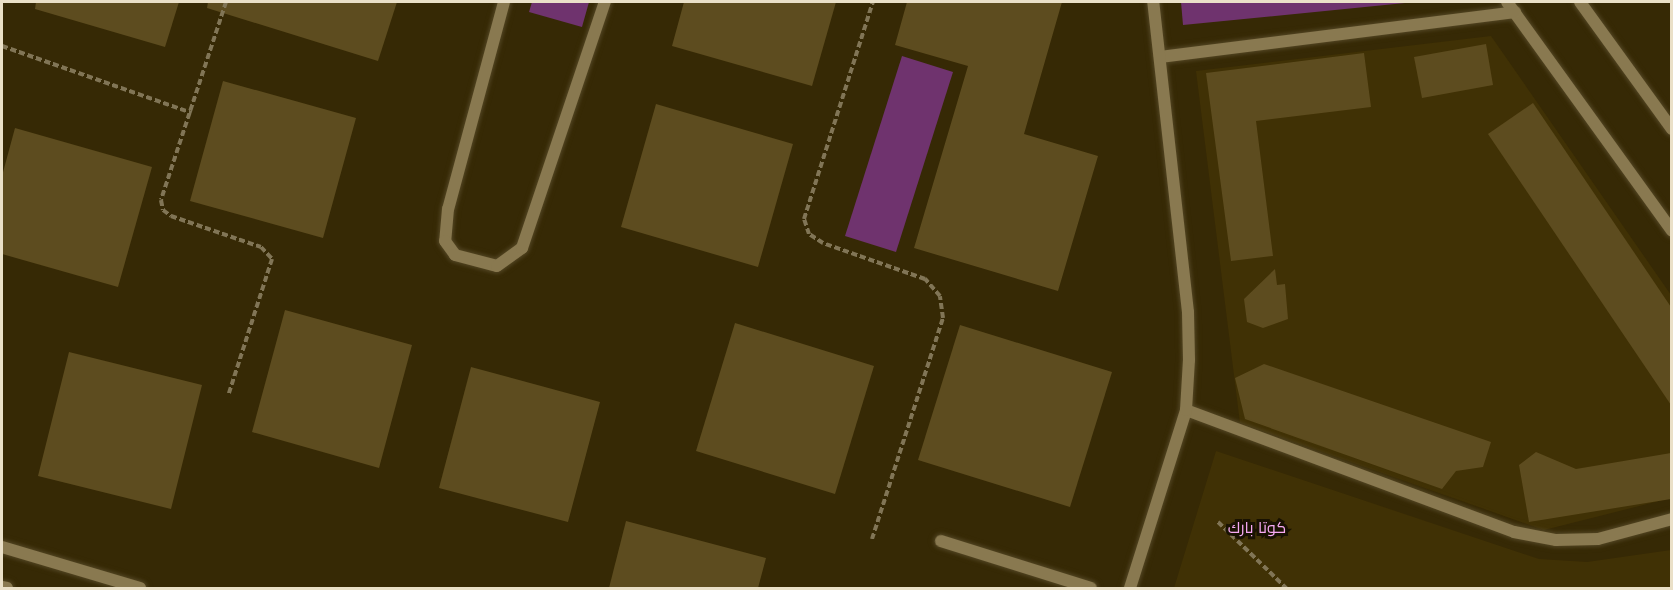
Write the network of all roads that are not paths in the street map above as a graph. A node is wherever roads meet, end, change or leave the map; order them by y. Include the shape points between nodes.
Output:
1 (504, 2) edge
2 (606, 2) edge
3 (1154, 2) edge
4 (1508, 2) edge
5 (1580, 2) edge
6 (1515, 12) junction
7 (1160, 57) junction
8 (1671, 129) edge
9 (1671, 231) edge
10 (1186, 410) junction
11 (1671, 519) edge
12 (941, 541) dead end
13 (2, 547) edge
14 (2, 587) edge
15 (7, 588) edge
16 (140, 588) edge
17 (1091, 588) edge
18 (1130, 588) edge

1 - 2 street via 448,209 445,241 455,255 497,266 522,248
3 - 7 street
4 - 6 street
5 - 8 street
6 - 7 street
6 - 9 street
7 - 10 street via 1188,312
10 - 11 street via 1514,531 1556,540 1598,539
10 - 18 street
12 - 17 street
13 - 16 street
14 - 15 street

